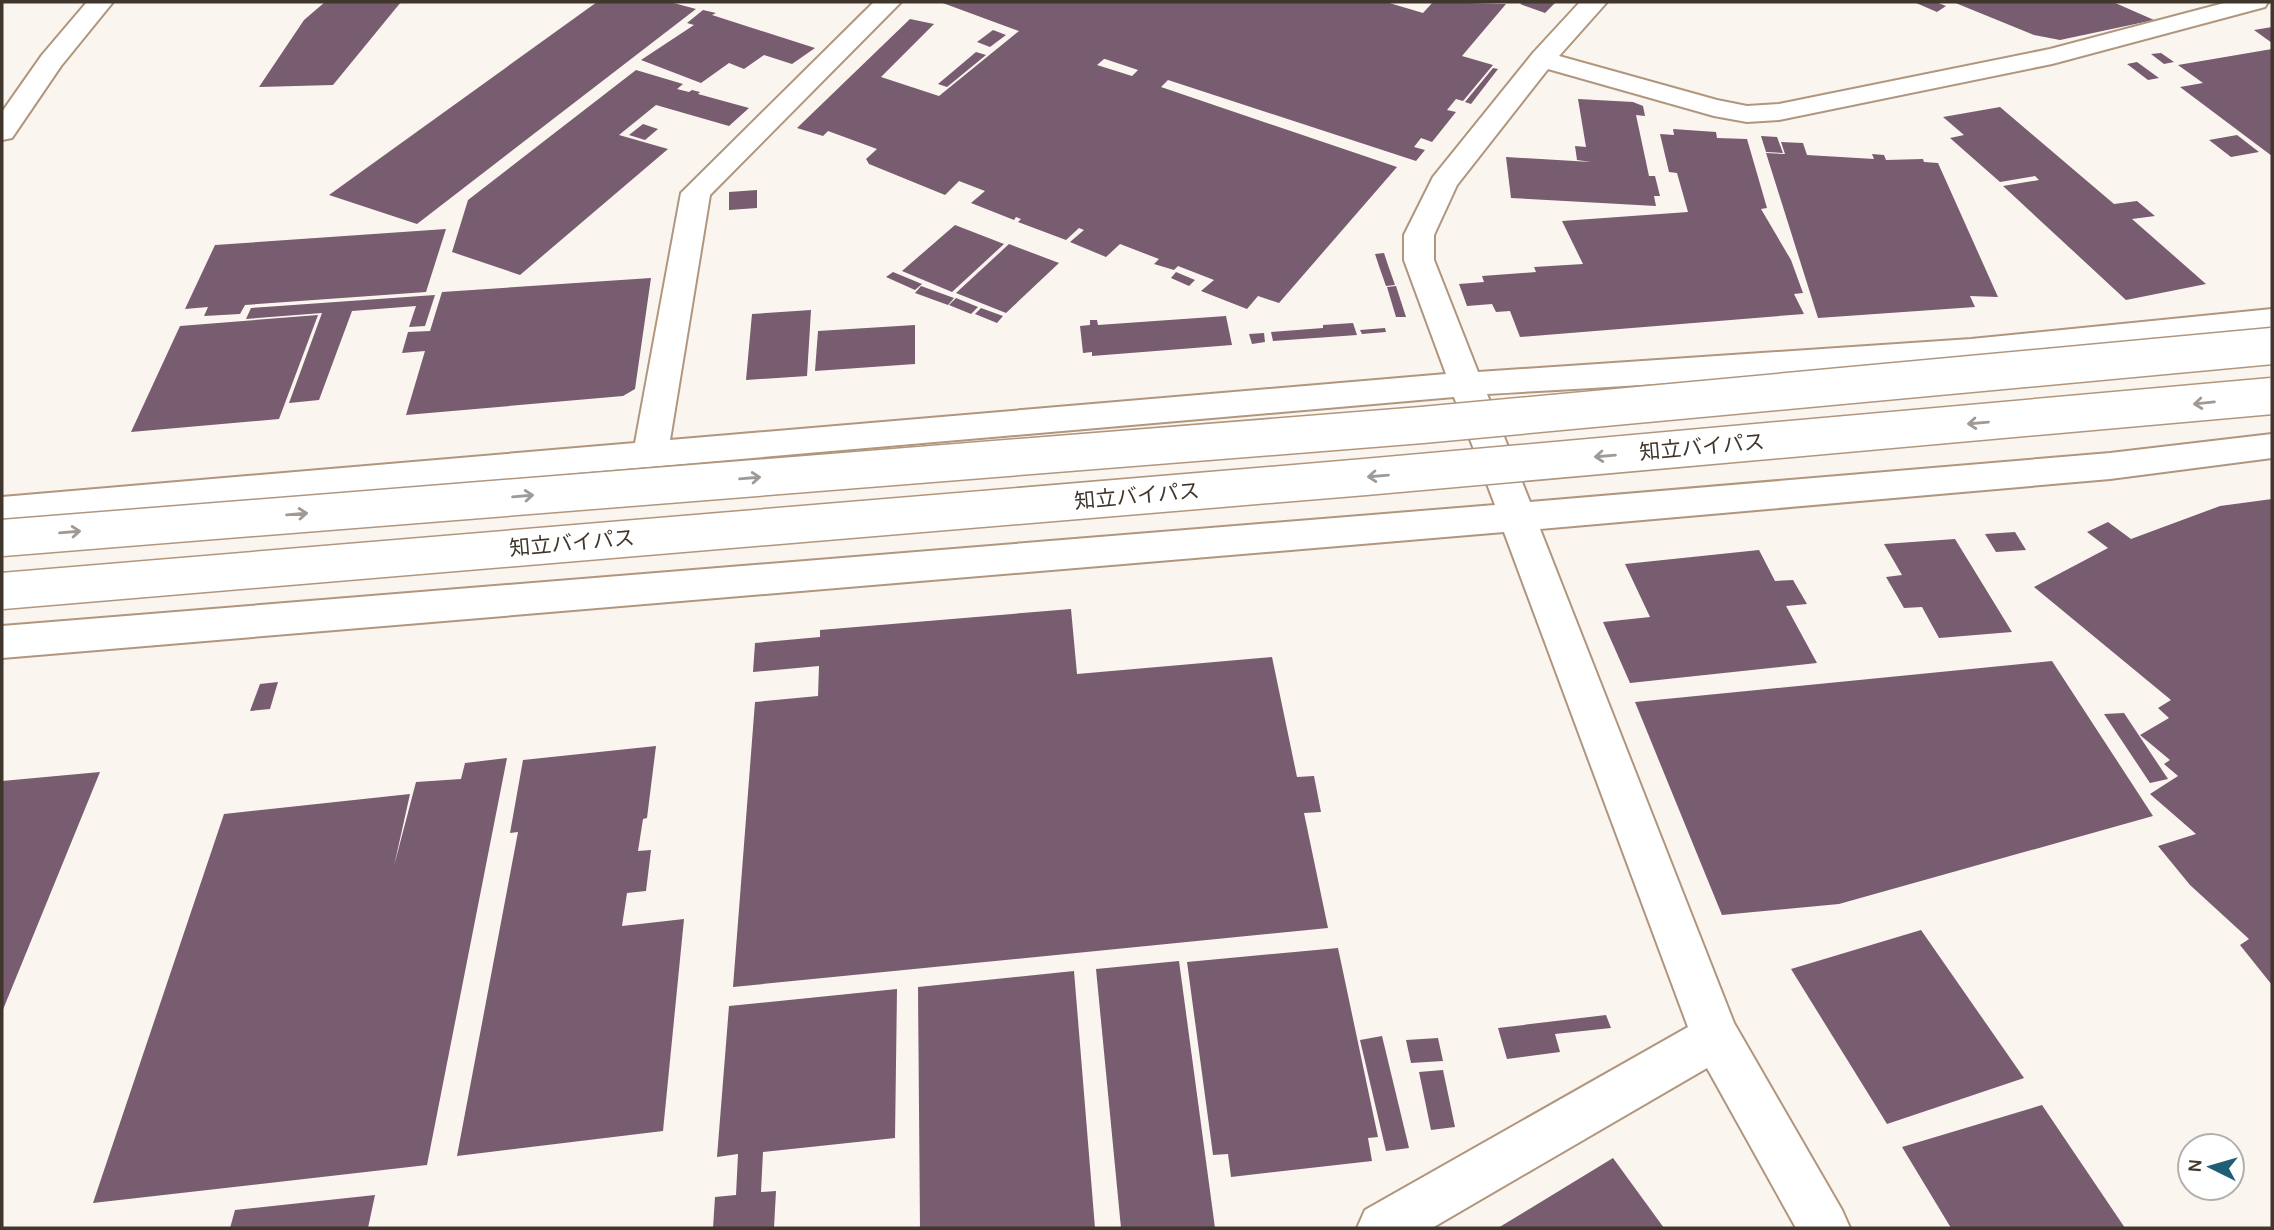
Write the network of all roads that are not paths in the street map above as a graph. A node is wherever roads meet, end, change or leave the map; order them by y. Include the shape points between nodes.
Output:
1 (100, 2) edge
2 (888, 2) edge
3 (1594, 2) edge
4 (2256, 2) edge
5 (1542, 59) junction
6 (2, 132) edge
7 (2272, 319) edge
8 (2272, 346) edge
9 (1467, 384) junction
10 (2272, 396) edge
11 (2272, 446) edge
12 (650, 456) junction
13 (2, 510) edge
14 (1517, 517) junction
15 (2, 538) edge
16 (2, 591) edge
17 (2, 642) edge
18 (1716, 1037) junction
19 (1383, 1228) edge
20 (1825, 1228) edge

1 - 6 main road via 51,61
2 - 12 main road via 696,193
3 - 5 main road
4 - 5 main road via 2052,56 1779,112 1747,114 1714,108
5 - 9 main road via 1443,183 1419,235 1419,260
7 - 9 main road via 1961,350
15 -> 8 main road, bridge via 1337,432
9 - 12 main road
9 - 14 main road
10 -> 16 main road, 知立バイパス, bridge
11 - 14 main road via 2110,466
12 - 13 main road
14 - 17 main road
14 - 18 main road
18 - 19 main road
18 - 20 main road

